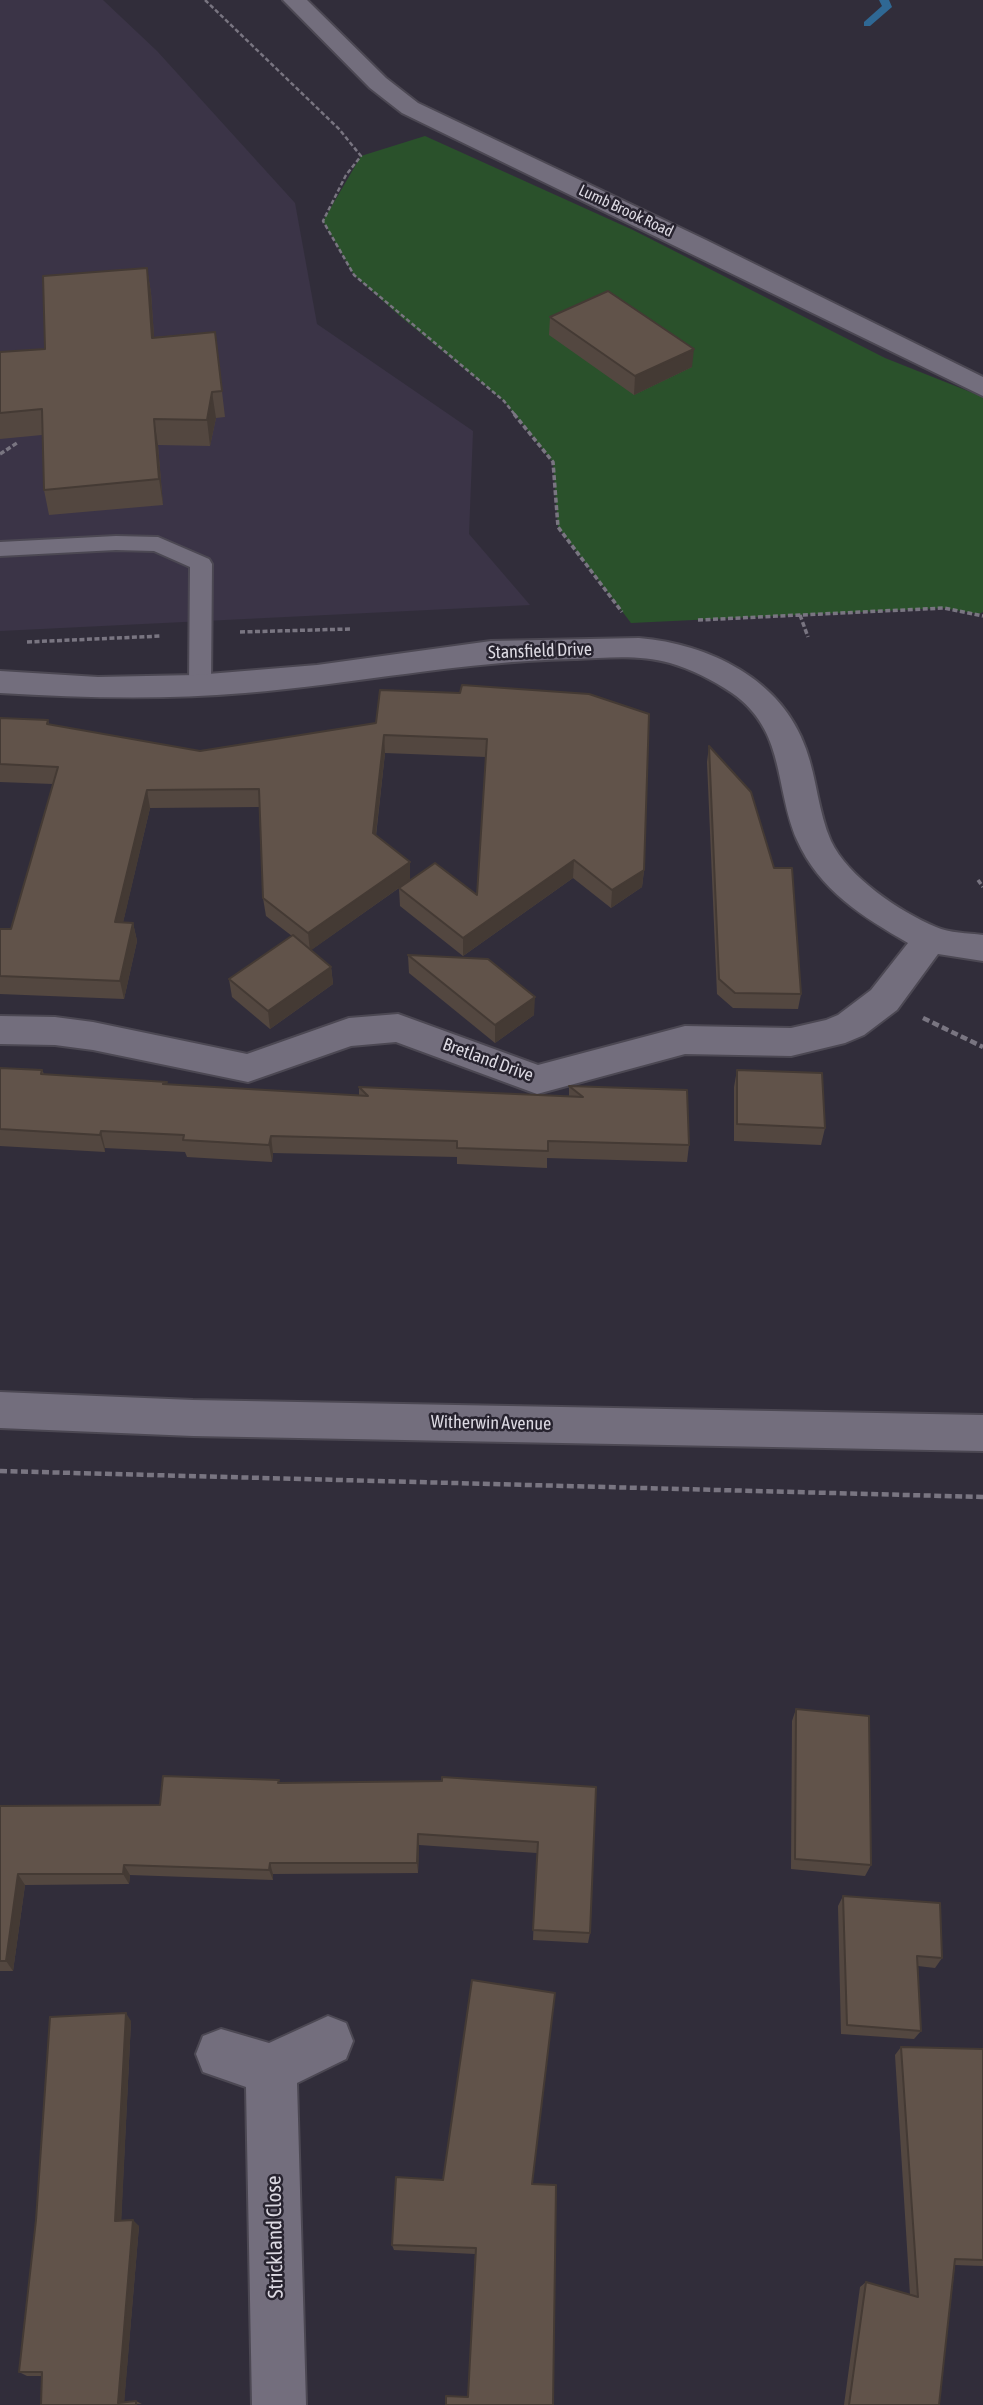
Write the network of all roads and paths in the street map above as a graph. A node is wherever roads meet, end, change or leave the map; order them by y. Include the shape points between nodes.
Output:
1 (205, 0) edge
2 (294, 0) edge
3 (983, 388) edge
4 (17, 443) edge
5 (0, 454) edge
6 (0, 549) edge
7 (623, 612) dead end
8 (982, 614) edge
9 (800, 615) junction
10 (695, 620) dead end
11 (162, 636) dead end
12 (808, 638) dead end
13 (27, 642) dead end
14 (0, 682) edge
15 (200, 685) junction
16 (978, 880) dead end
17 (983, 887) edge
18 (930, 940) junction
19 (983, 948) edge
20 (918, 1016) dead end
21 (0, 1030) edge
22 (983, 1047) edge
23 (0, 1410) edge
24 (983, 1433) edge
25 (0, 1471) edge
26 (983, 1497) edge
27 (328, 2041) dead end
28 (221, 2054) dead end
29 (271, 2069) junction
30 (279, 2405) edge

1 - 7 path via 339,129 361,156 323,221 354,275 504,401 554,462 558,527
2 - 3 street, Lumb Brook Road via 378,83 410,108 697,244
4 - 5 path
6 - 15 lane via 158,544 201,564
8 - 9 path via 944,608
9 - 10 path
9 - 12 path
11 - 13 path
14 - 15 street, Stansfield Drive via 100,688
15 - 18 street, Stansfield Drive via 380,669 491,652 635,648 680,655 730,678 764,704 789,742 813,836 826,863 855,892
16 - 17 path
18 - 19 street
18 - 21 street, Bretland Drive via 884,1000 832,1033 791,1042 685,1040 537,1080 398,1028 349,1032 248,1068 93,1036
20 - 22 path
23 - 24 street, Witherwin Avenue
25 - 26 path
27 - 29 street
28 - 29 street
29 - 30 street, Strickland Close

